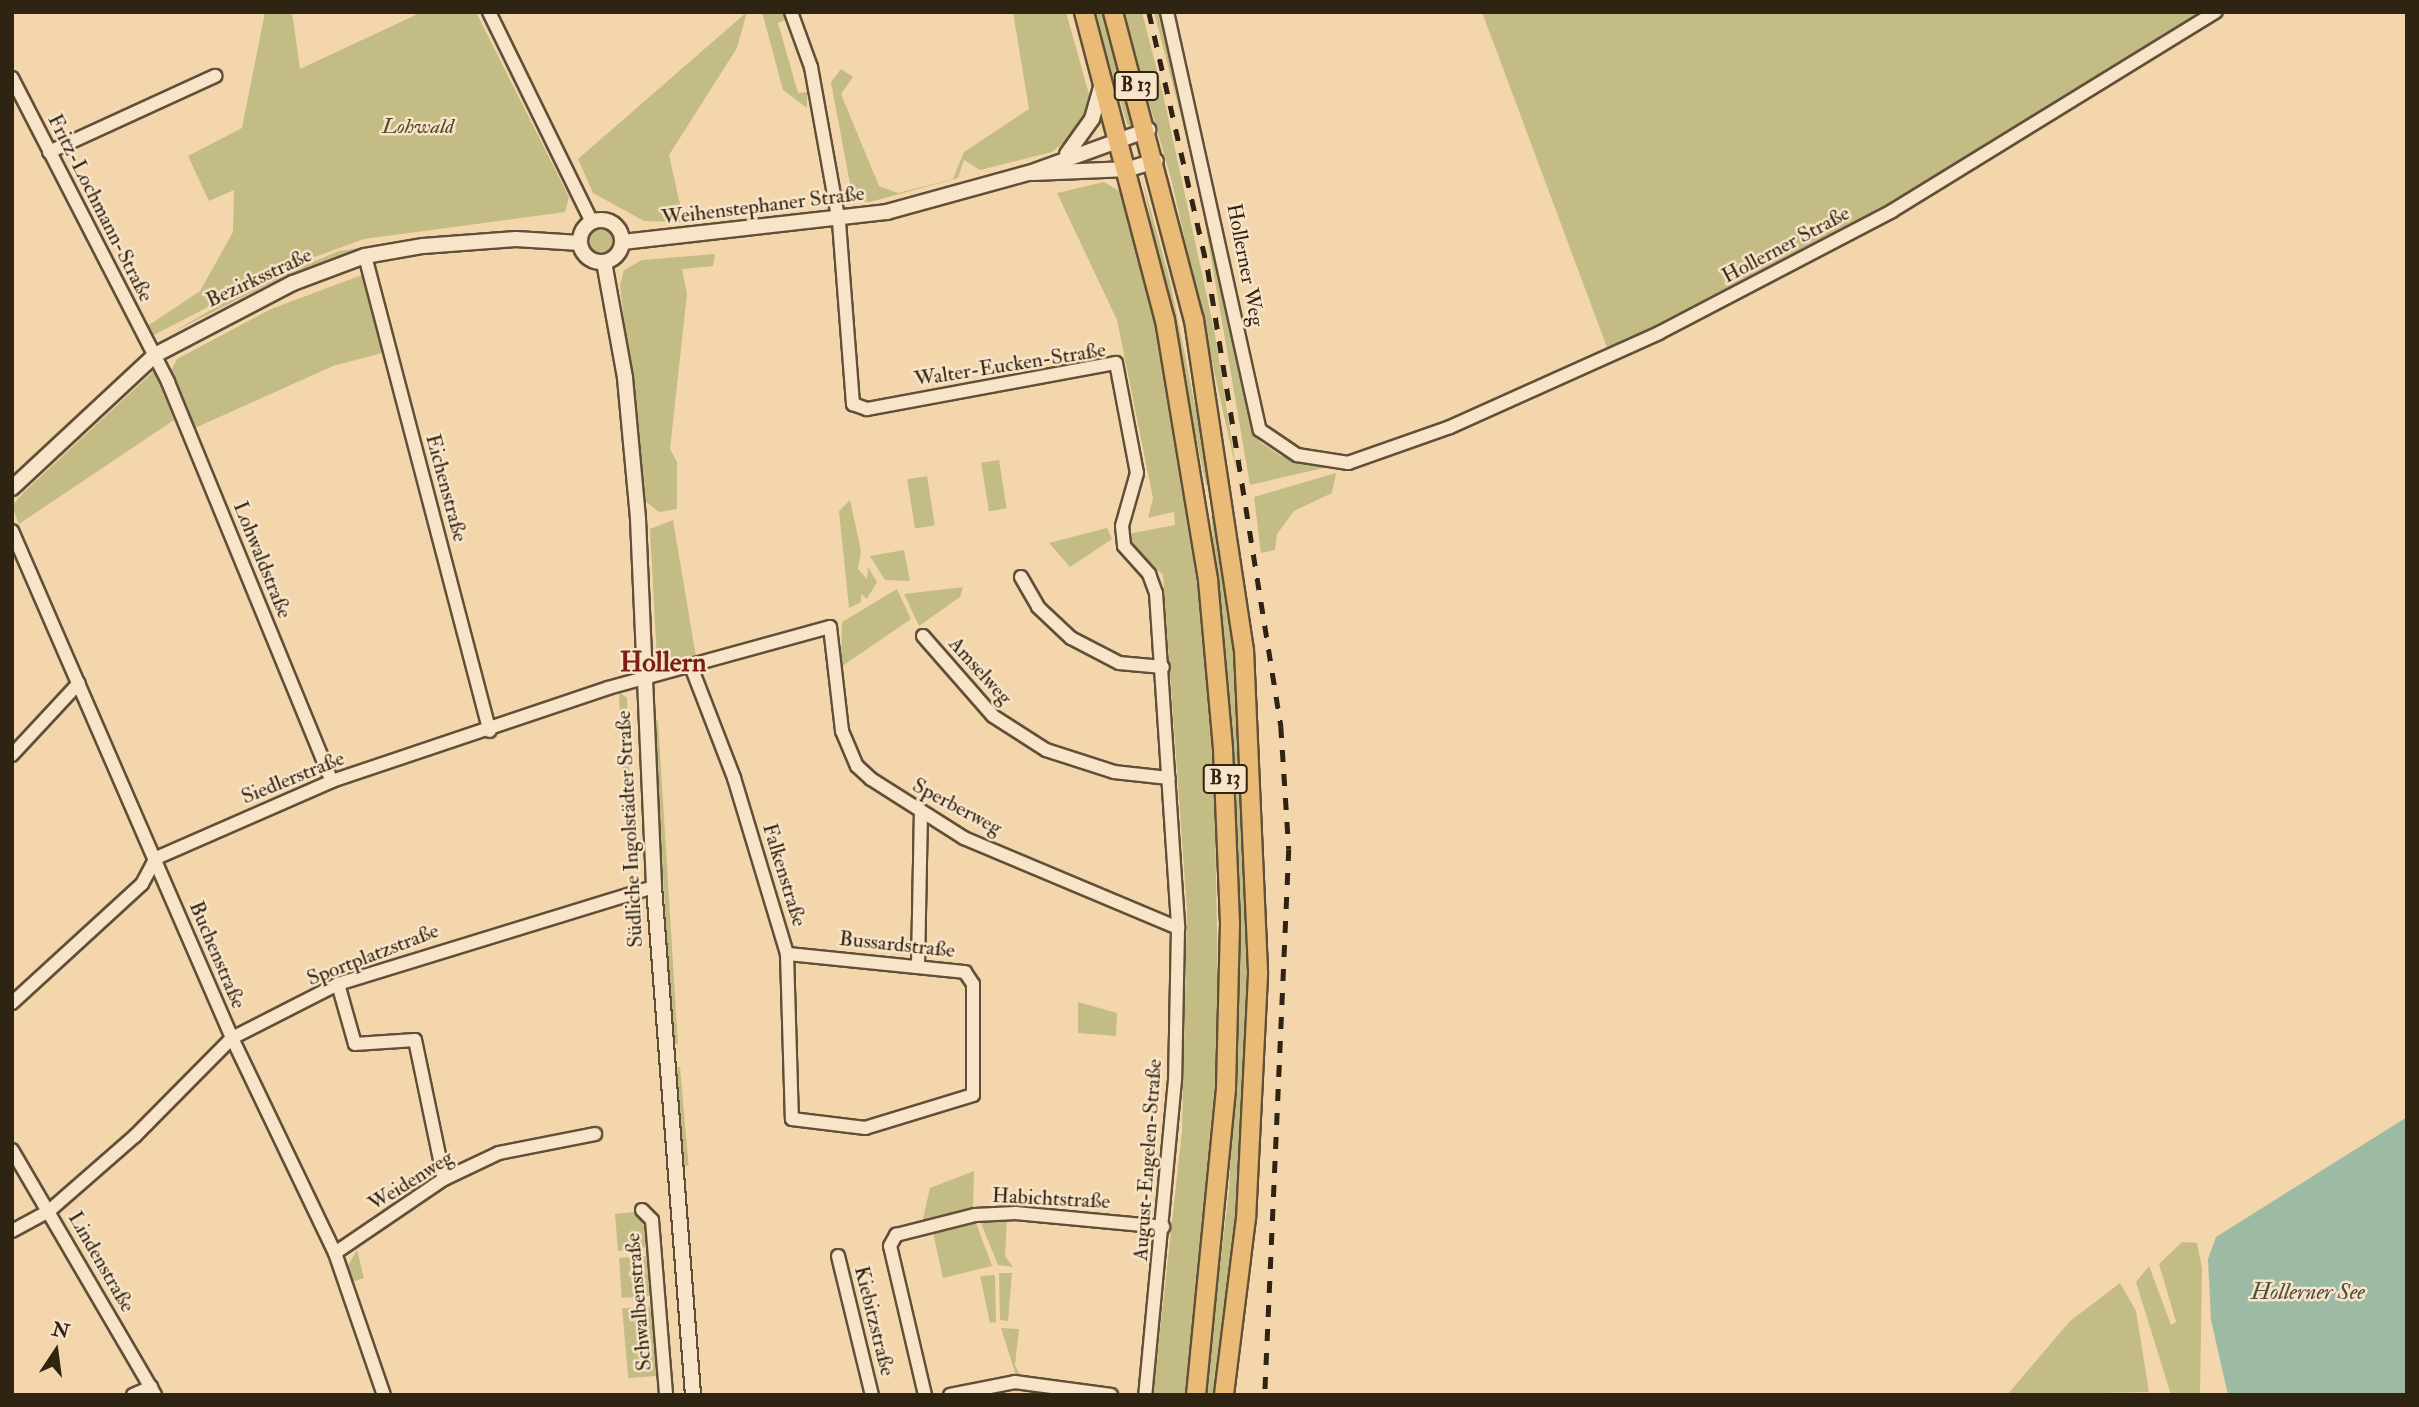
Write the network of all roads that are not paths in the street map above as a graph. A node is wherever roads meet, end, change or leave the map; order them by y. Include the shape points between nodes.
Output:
1 (489, 12) edge
2 (791, 12) edge
3 (1084, 12) edge
4 (1114, 12) edge
5 (1167, 12) edge
6 (2216, 12) edge
7 (215, 76) dead end
8 (12, 78) edge
9 (1104, 79) junction
10 (1148, 130) junction
11 (1122, 140) junction
12 (49, 152) junction
13 (1066, 154) junction
14 (1156, 161) junction
15 (1129, 169) junction
16 (1029, 173) junction
17 (593, 222) junction
18 (839, 222) junction
19 (623, 242) junction
20 (580, 243) junction
21 (365, 256) junction
22 (604, 262) junction
23 (155, 355) junction
24 (1348, 463) joint
25 (12, 488) edge
26 (12, 530) edge
27 (1021, 577) dead end
28 (830, 627) joint
29 (923, 636) dead end
30 (1163, 667) junction
31 (692, 670) junction
32 (644, 681) junction
33 (79, 683) junction
34 (490, 731) junction
35 (12, 755) edge
36 (1169, 778) junction
37 (332, 780) junction
38 (921, 814) junction
39 (156, 859) junction
40 (654, 887) junction
41 (1178, 928) junction
42 (787, 954) junction
43 (918, 966) junction
44 (338, 984) junction
45 (12, 1003) edge
46 (232, 1038) junction
47 (786, 1101) joint
48 (596, 1135) dead end
49 (12, 1150) edge
50 (444, 1179) junction
51 (642, 1210) dead end
52 (49, 1211) junction
53 (1163, 1227) junction
54 (12, 1231) edge
55 (335, 1253) junction
56 (838, 1256) dead end
57 (153, 1391) edge
58 (133, 1395) edge
59 (384, 1395) edge
60 (666, 1395) edge
61 (692, 1395) edge
62 (872, 1395) edge
63 (925, 1395) edge
64 (950, 1395) edge
65 (1111, 1395) edge
66 (1145, 1395) edge
67 (1196, 1395) edge
68 (1224, 1395) edge

1 - 17 street
2 - 18 street via 811,67
3 - 9 main road, B 13
4 - 10 main road, B 13
5 - 24 street, Hollerner Weg via 1260,430 1297,455
6 - 24 street, Hollerner Straße via 1892,211 1682,321 1450,428
7 - 12 street
8 - 12 street, Fritz-Lochmann-Straße
9 - 11 main road, B 13
9 - 13 street, Weihenstephaner Straße / B 13 via 1092,119
10 - 11 street, Weihenstephaner Straße
10 - 14 main road, B 13
11 - 13 street, Weihenstephaner Straße
11 - 15 main road, B 13
12 - 23 street, Fritz-Lochmann-Straße
13 - 16 street, Weihenstephaner Straße
14 - 15 street, Weihenstephaner Straße
14 - 68 main road, B 13 via 1218,452 1255,800 1254,1086
15 - 16 street, Weihenstephaner Straße
15 - 67 main road, B 13 via 1194,478 1223,749 1227,1048
16 - 18 street, Weihenstephaner Straße
17 - 19 street via 614,223
17 - 20 street
18 - 19 street, Weihenstephaner Straße
18 - 30 street, Walter-Eucken-Straße via 853,404 859,409 1116,363 1137,473 1122,526 1124,546 1149,574 1156,593
19 - 22 street via 619,254
20 - 21 street, Bezirksstraße via 516,239
20 - 22 street via 591,260
21 - 23 street, Bezirksstraße via 292,283
21 - 34 street, Eichenstraße
22 - 32 street, Südliche Ingolstädter Straße via 625,378
23 - 25 street, Bezirksstraße
23 - 37 street, Lohwaldstraße
26 - 33 street, Buchenstraße
27 - 30 street via 1036,604 1071,638 1119,663
28 - 31 street, Siedlerstraße via 796,632
28 - 38 street, Sperberweg via 847,748 871,779
29 - 36 street, Amselweg via 977,701 1042,747 1103,770
30 - 36 street, Walter-Eucken-Straße
31 - 32 street, Siedlerstraße
31 - 42 street, Falkenstraße via 737,786
32 - 34 street, Siedlerstraße
32 - 40 street, Südliche Ingolstädter Straße
33 - 35 street
33 - 39 street, Buchenstraße
34 - 37 street, Siedlerstraße
36 - 41 street, Walter-Eucken-Straße
37 - 39 street, Siedlerstraße
38 - 41 street, Sperberweg
38 - 43 street
39 - 45 street via 142,884
39 - 46 street, Buchenstraße
40 - 44 street, Sportplatzstraße
40 - 61 street, Südliche Ingolstädter Straße
41 - 53 street, August-Engelen-Straße via 1175,1080
42 - 43 street, Bussardstraße
42 - 47 street, Falkenstraße
43 - 47 street, Bussardstraße via 971,977 973,1095 865,1128 802,1123 792,1119
44 - 46 street, Sportplatzstraße
44 - 50 street via 355,1044 415,1041
46 - 52 street, Sportplatzstraße
46 - 55 street, Buchenstraße
48 - 50 street, Weidenweg via 499,1153
49 - 52 street, Lindenstraße
50 - 55 street, Weidenweg
51 - 60 street, Schwalbenstraße via 652,1220
52 - 54 street, Sportplatzstraße
52 - 57 street, Lindenstraße
53 - 63 street, Habichtstraße via 1016,1213 975,1215 896,1235 890,1246
53 - 66 street, August-Engelen-Straße
55 - 59 street, Buchenstraße
56 - 62 street, Kiebitzstraße
57 - 58 street
64 - 65 street via 1015,1382

